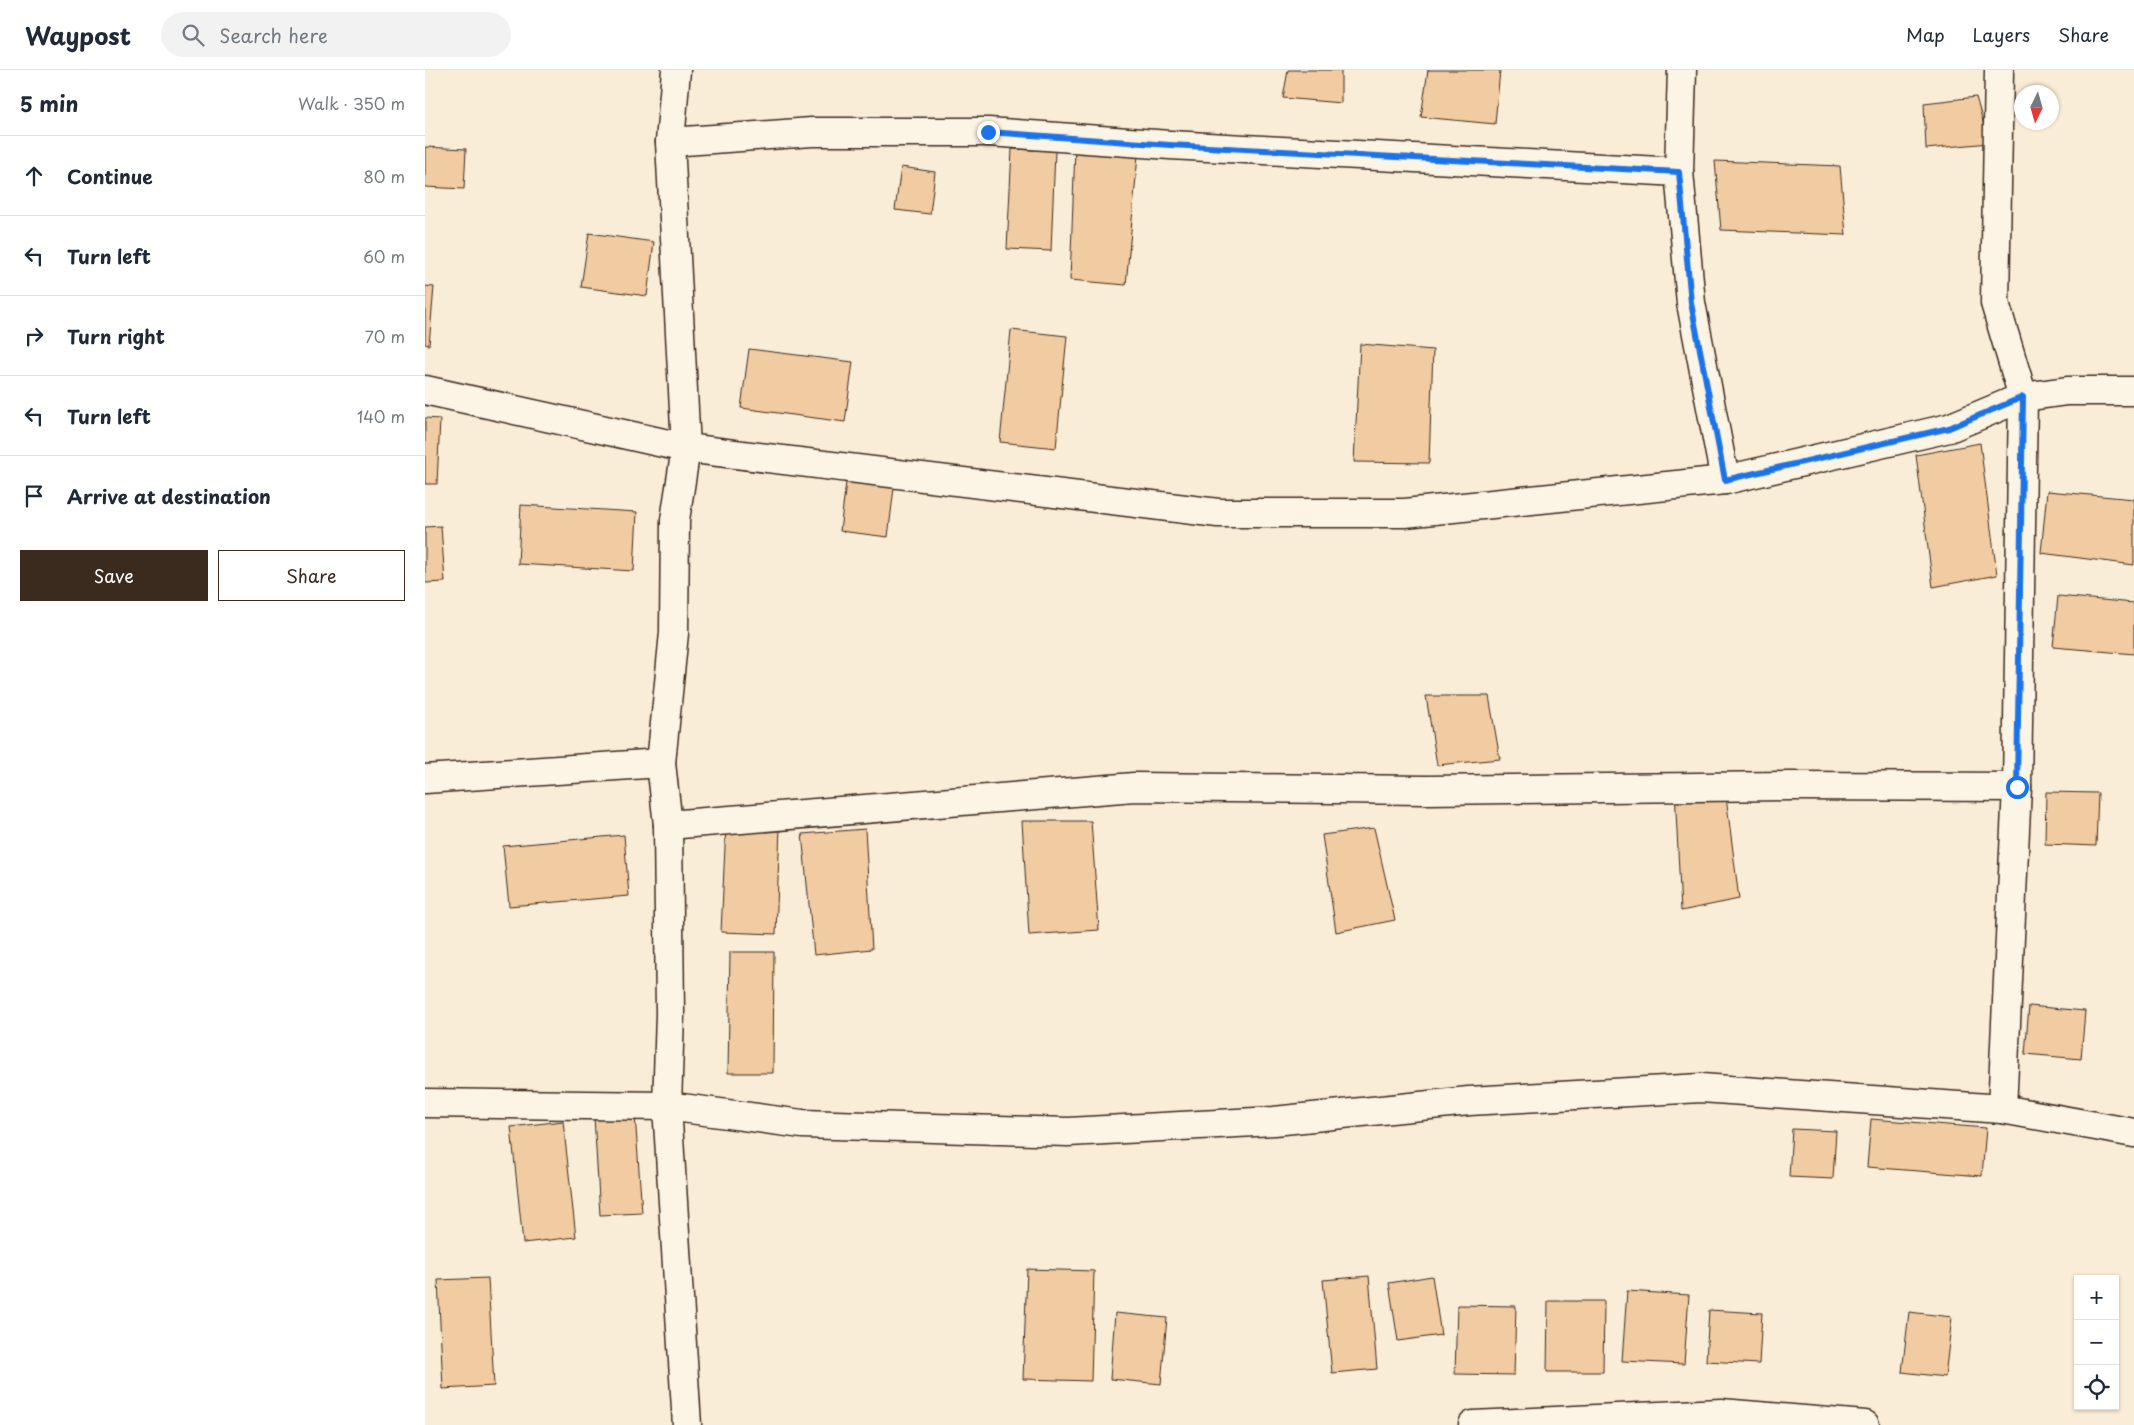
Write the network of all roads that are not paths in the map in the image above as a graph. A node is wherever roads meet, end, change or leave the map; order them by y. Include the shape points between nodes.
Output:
1 (676, 70) edge
2 (1682, 70) edge
3 (1999, 70) edge
4 (670, 142) junction
5 (1679, 172) junction
6 (425, 390) edge
7 (2134, 391) edge
8 (2023, 397) junction
9 (686, 448) junction
10 (1725, 480) junction
11 (661, 763) junction
12 (425, 779) edge
13 (2017, 787) junction
14 (667, 825) junction
15 (425, 1104) edge
16 (667, 1106) junction
17 (2001, 1109) junction
18 (2134, 1133) edge
19 (687, 1425) edge
20 (1473, 1425) edge
21 (1865, 1425) edge

1 - 4 street
2 - 5 street
3 - 8 street via 1995,303
4 - 5 street via 812,132 988,132
4 - 9 street
5 - 10 street via 1691,303
6 - 9 street
7 - 8 street via 2067,390
8 - 10 street via 1949,428
8 - 13 street
9 - 10 street via 1218,513 1405,513
9 - 11 street via 675,520 674,633
11 - 12 street
11 - 14 street
13 - 14 street via 1427,790 1134,787
13 - 17 street
14 - 16 street via 670,1014
15 - 16 street
16 - 17 street via 802,1124 1068,1132 1274,1121 1469,1101 1701,1088
16 - 19 street
17 - 18 street
20 - 21 street via 1721,1414

